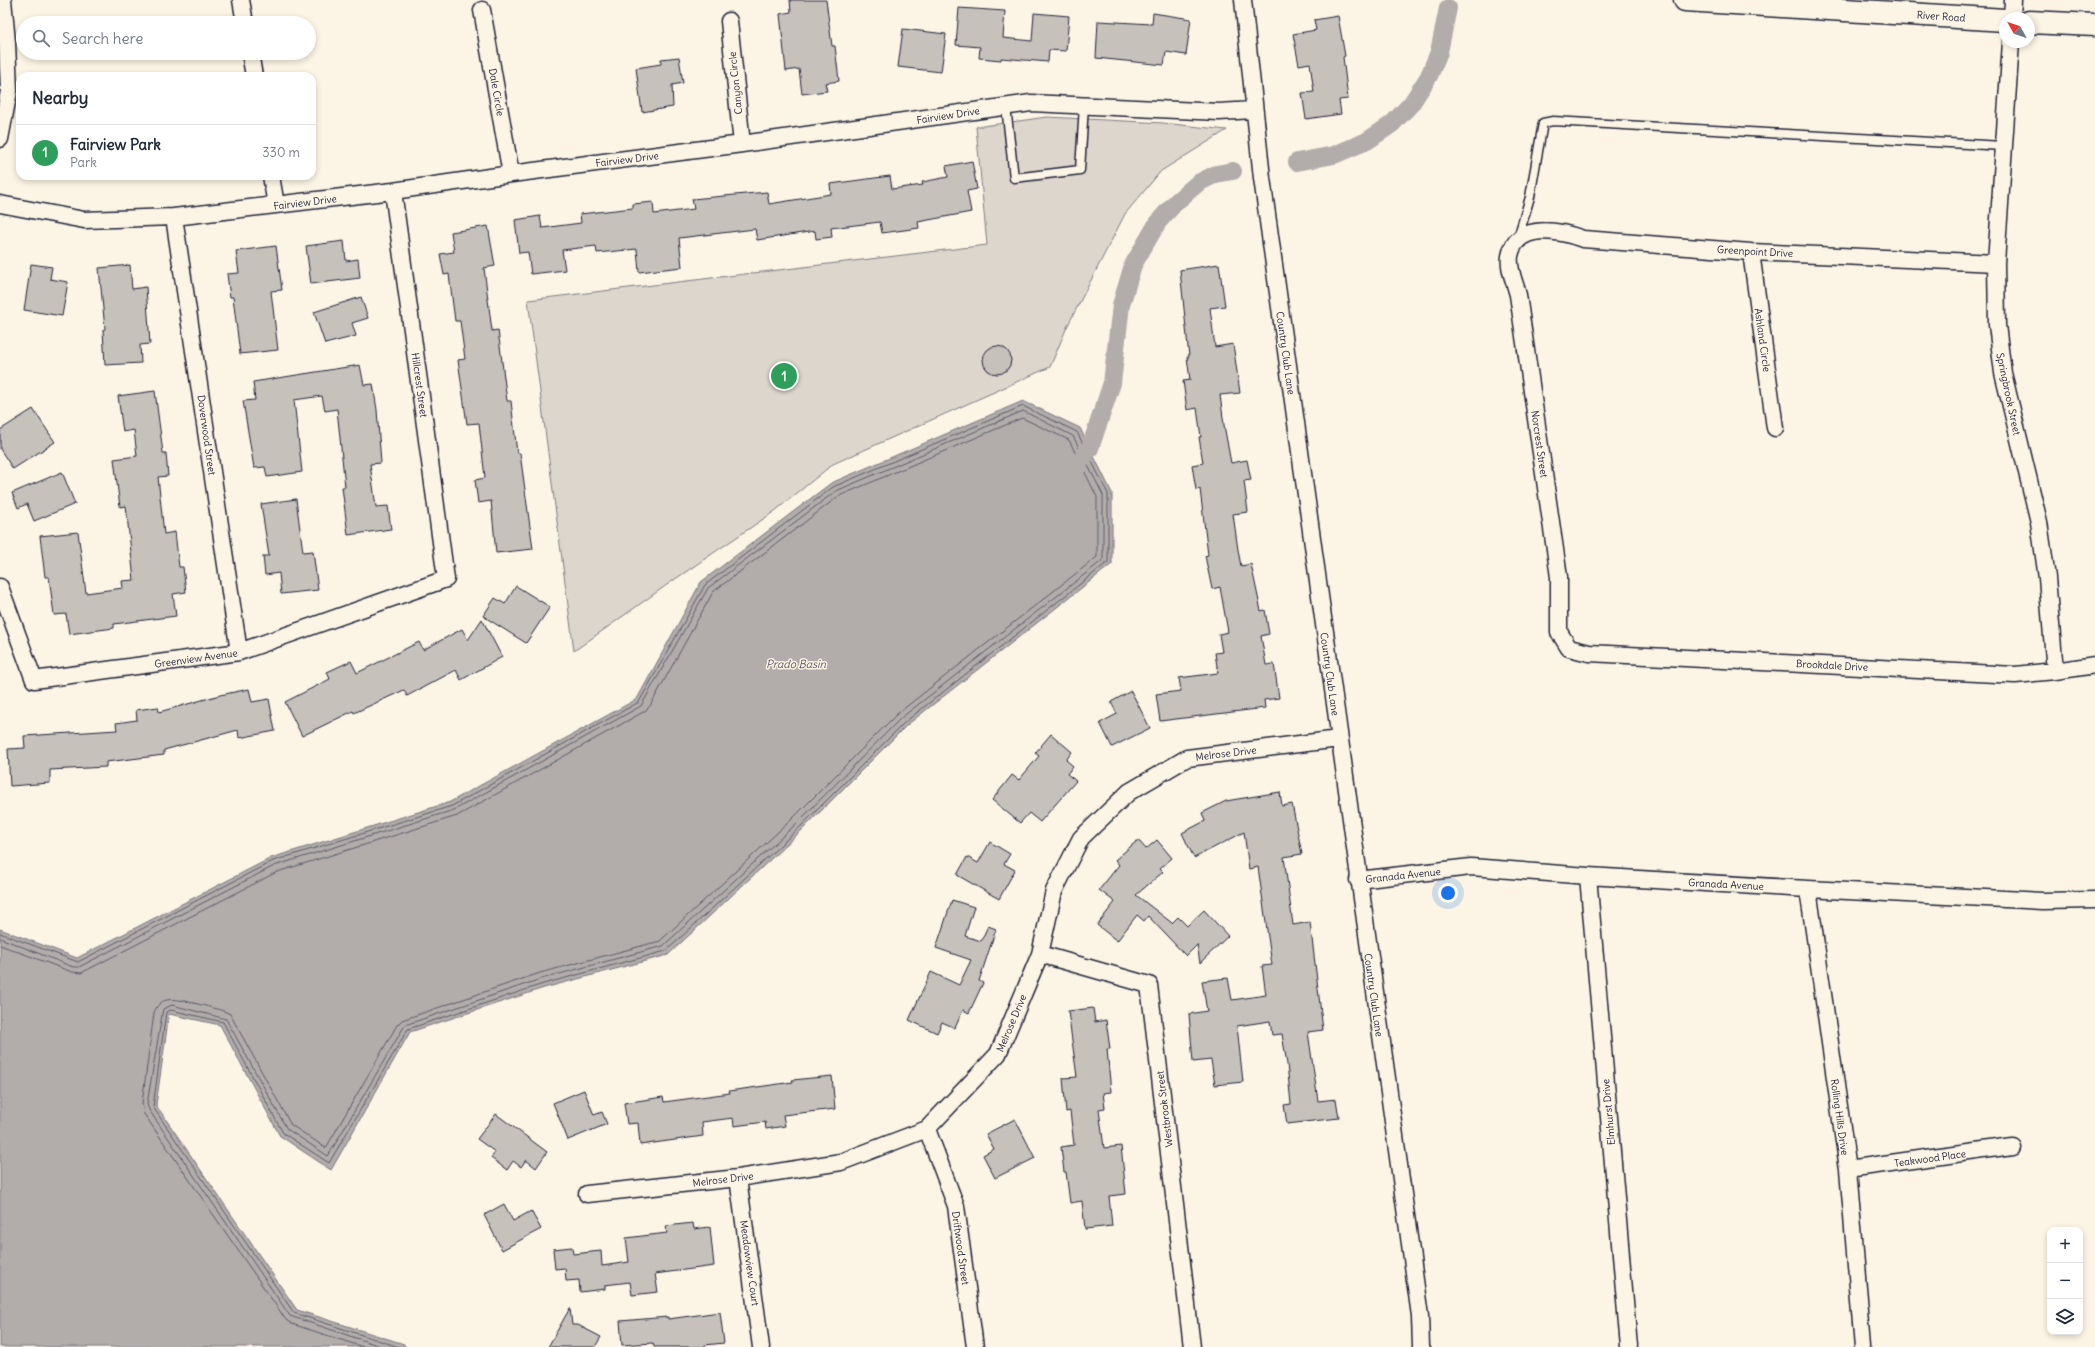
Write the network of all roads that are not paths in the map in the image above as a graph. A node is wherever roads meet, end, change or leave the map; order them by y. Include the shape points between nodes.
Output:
1 (3, 0) edge
2 (241, 0) edge
3 (1244, 0) edge
4 (1692, 0) edge
5 (2013, 0) edge
6 (482, 10) dead end
7 (2012, 12) edge
8 (244, 16) edge
9 (1999, 20) edge
10 (728, 21) dead end
11 (2035, 22) edge
12 (2095, 25) edge
13 (2011, 48) edge
14 (251, 60) edge
15 (253, 72) edge
16 (1084, 105) junction
17 (1006, 106) junction
18 (1254, 110) junction
19 (0, 139) edge
20 (742, 144) junction
21 (2003, 146) junction
22 (511, 174) junction
23 (272, 180) edge
24 (393, 191) junction
25 (0, 204) edge
26 (276, 205) junction
27 (174, 217) junction
28 (1517, 240) junction
29 (1751, 252) junction
30 (1996, 263) junction
31 (1775, 428) dead end
32 (446, 579) joint
33 (0, 587) edge
34 (1569, 648) joint
35 (239, 652) junction
36 (2095, 665) edge
37 (2055, 672) junction
38 (1338, 739) junction
39 (1588, 876) junction
40 (1358, 880) junction
41 (1808, 888) junction
42 (2095, 900) edge
43 (1040, 954) junction
44 (928, 1129) junction
45 (2012, 1146) dead end
46 (1848, 1169) junction
47 (738, 1178) junction
48 (587, 1194) dead end
49 (762, 1347) edge
50 (975, 1347) edge
51 (1192, 1347) edge
52 (1422, 1347) edge
53 (1628, 1347) edge
54 (1863, 1347) edge

1 - 19 street via 9,92
2 - 8 street
3 - 18 street, Country Club Lane
4 - 9 main road, River Road
5 - 7 street
6 - 22 street, Dale Circle
10 - 20 street, Canyon Circle
11 - 12 main road
13 - 21 street, Springbrook Street
14 - 15 street
16 - 17 street, Fairview Drive via 1031,102
16 - 17 lane via 1080,170 1014,178
16 - 18 street, Fairview Drive via 1219,112
17 - 20 street, Fairview Drive
18 - 38 street, Country Club Lane
20 - 22 street, Fairview Drive
21 - 28 lane via 1553,121 1543,123 1530,197
21 - 30 street, Springbrook Street
22 - 24 street, Fairview Drive
23 - 26 street
24 - 26 street, Fairview Drive
24 - 32 street, Hillcrest Street
25 - 27 street, Fairview Drive via 84,220
26 - 27 street, Fairview Drive
27 - 35 street, Doverwood Street
28 - 29 street, Greenpoint Drive via 1547,230 1583,239
28 - 34 street, Norcrest Street via 1510,255 1511,270 1518,295 1560,577 1559,632
29 - 30 street, Greenpoint Drive
29 - 31 street, Ashland Circle
30 - 37 street, Springbrook Street via 1997,325 2003,373 2039,522 2047,578
32 - 35 street, Greenview Avenue
33 - 35 street, Greenview Avenue via 34,680
34 - 37 street, Brookdale Drive via 1589,653 2015,675
36 - 37 street, Brookdale Drive
38 - 40 street, Country Club Lane
38 - 43 street, Melrose Drive via 1187,758 1129,792 1081,838 1054,891
39 - 40 street, Granada Avenue via 1471,867
39 - 41 street, Granada Avenue
39 - 53 street, Elmhurst Drive
40 - 52 street, Country Club Lane via 1420,1316
41 - 42 street, Granada Avenue via 2042,901
41 - 46 street, Rolling Hills Drive
43 - 44 street, Melrose Drive via 998,1054
43 - 51 street, Westbrook Street via 1150,985
44 - 47 street, Melrose Drive via 842,1162
44 - 50 street, Driftwood Street via 956,1206
45 - 46 street, Teakwood Place
46 - 54 street, Rolling Hills Drive
47 - 48 street, Melrose Drive
47 - 49 street, Meadowview Court

